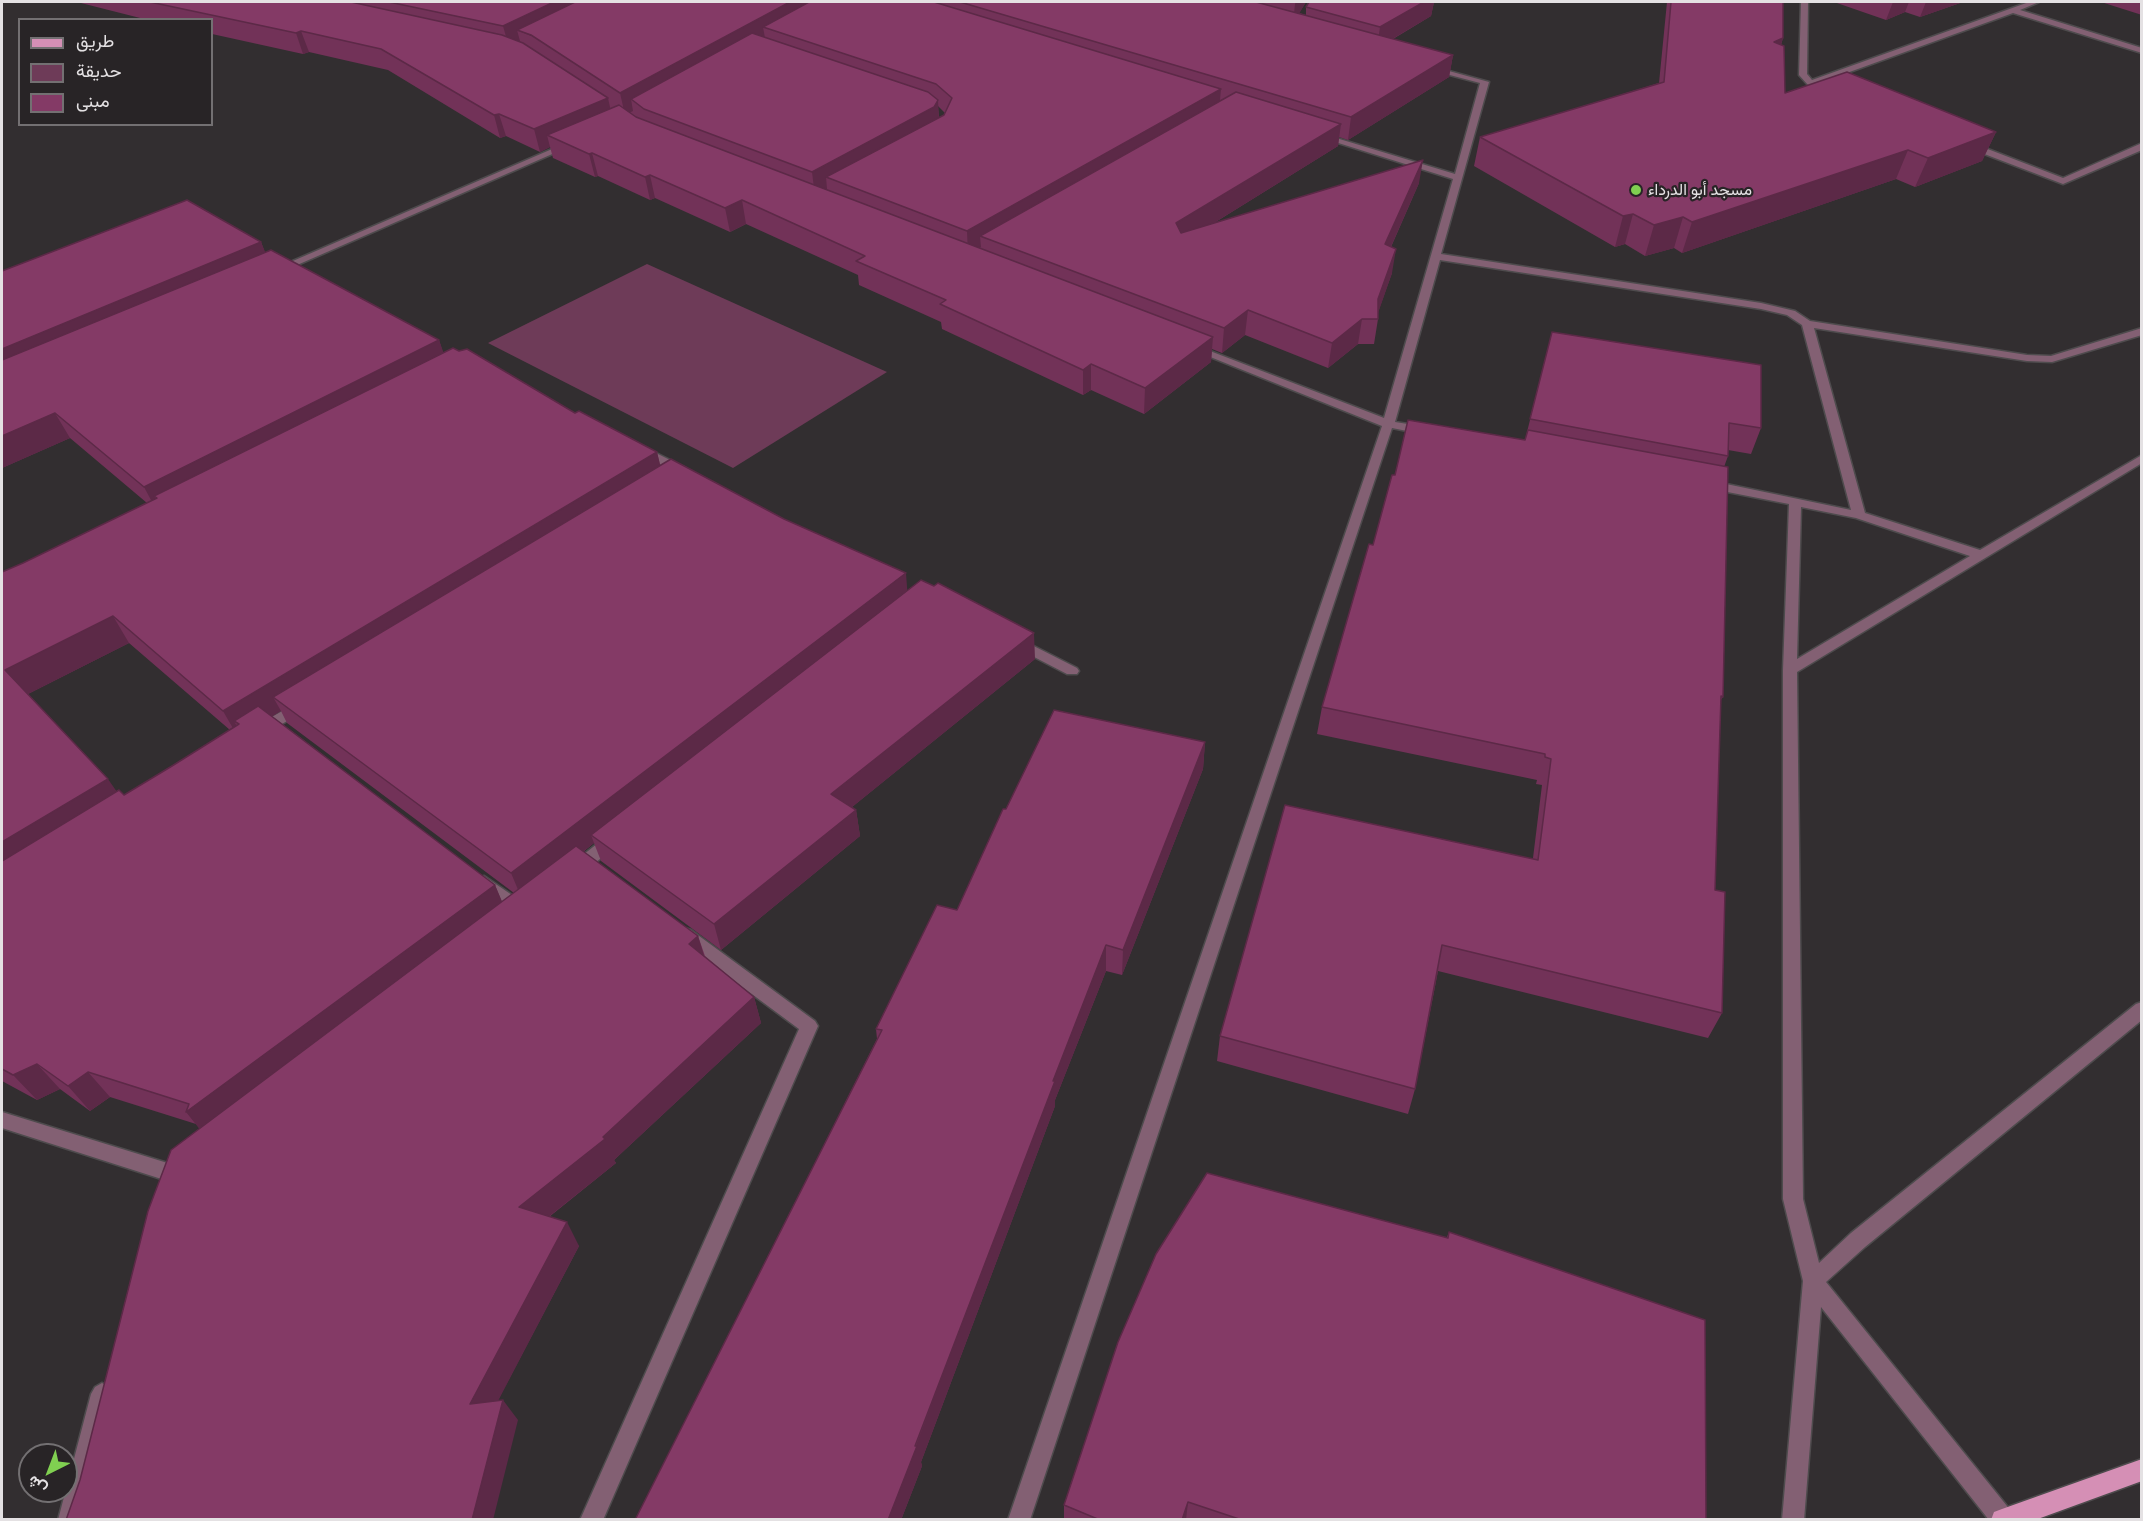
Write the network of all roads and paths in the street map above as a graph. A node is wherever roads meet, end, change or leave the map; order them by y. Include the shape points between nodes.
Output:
1 (1804, 2) edge
2 (2035, 2) edge
3 (2013, 10) junction
4 (2142, 51) edge
5 (1419, 63) edge
6 (1811, 83) junction
7 (1844, 96) edge
8 (1311, 133) edge
9 (582, 140) edge
10 (1964, 143) edge
11 (2142, 146) edge
12 (1458, 178) junction
13 (1436, 256) junction
14 (281, 271) edge
15 (1807, 324) junction
16 (2142, 331) edge
17 (1178, 342) edge
18 (1388, 424) junction
19 (1434, 433) edge
20 (633, 446) edge
21 (2142, 458) edge
22 (684, 475) edge
23 (1690, 481) edge
24 (1795, 501) junction
25 (1859, 515) junction
26 (1981, 555) junction
27 (1010, 638) edge
28 (1790, 670) junction
29 (1072, 671) dead end
30 (313, 698) edge
31 (243, 741) edge
32 (623, 832) edge
33 (586, 861) junction
34 (604, 875) edge
35 (476, 876) edge
36 (558, 882) edge
37 (670, 923) edge
38 (503, 925) edge
39 (2142, 1009) edge
40 (2, 1120) edge
41 (165, 1195) edge
42 (1813, 1281) junction
43 (105, 1383) edge
44 (2142, 1470) edge
45 (2002, 1519) edge
46 (69, 1520) edge
47 (591, 1520) edge
48 (1019, 1520) edge
49 (1793, 1520) edge

1 - 6 street via 1803,75
2 - 3 street
3 - 4 street
3 - 6 street
5 - 12 street via 1485,82
6 - 7 street
8 - 12 street
9 - 14 street
10 - 11 street via 2063,181
12 - 13 street
13 - 15 street via 1761,306 1791,313
13 - 18 street
15 - 16 street via 2044,359
15 - 25 street
17 - 18 street
18 - 19 street
18 - 48 street
20 - 22 street
21 - 26 street
23 - 24 street
24 - 25 street
24 - 28 street
25 - 26 street
26 - 28 street
27 - 29 street
28 - 42 street via 1793,1199
30 - 31 street via 277,726
32 - 33 street
33 - 34 street
33 - 36 street
35 - 38 street via 526,907
37 - 47 street via 809,1026
39 - 42 street
40 - 41 street via 178,1170
42 - 45 street
42 - 49 street
43 - 46 street
44 - 45 main road

